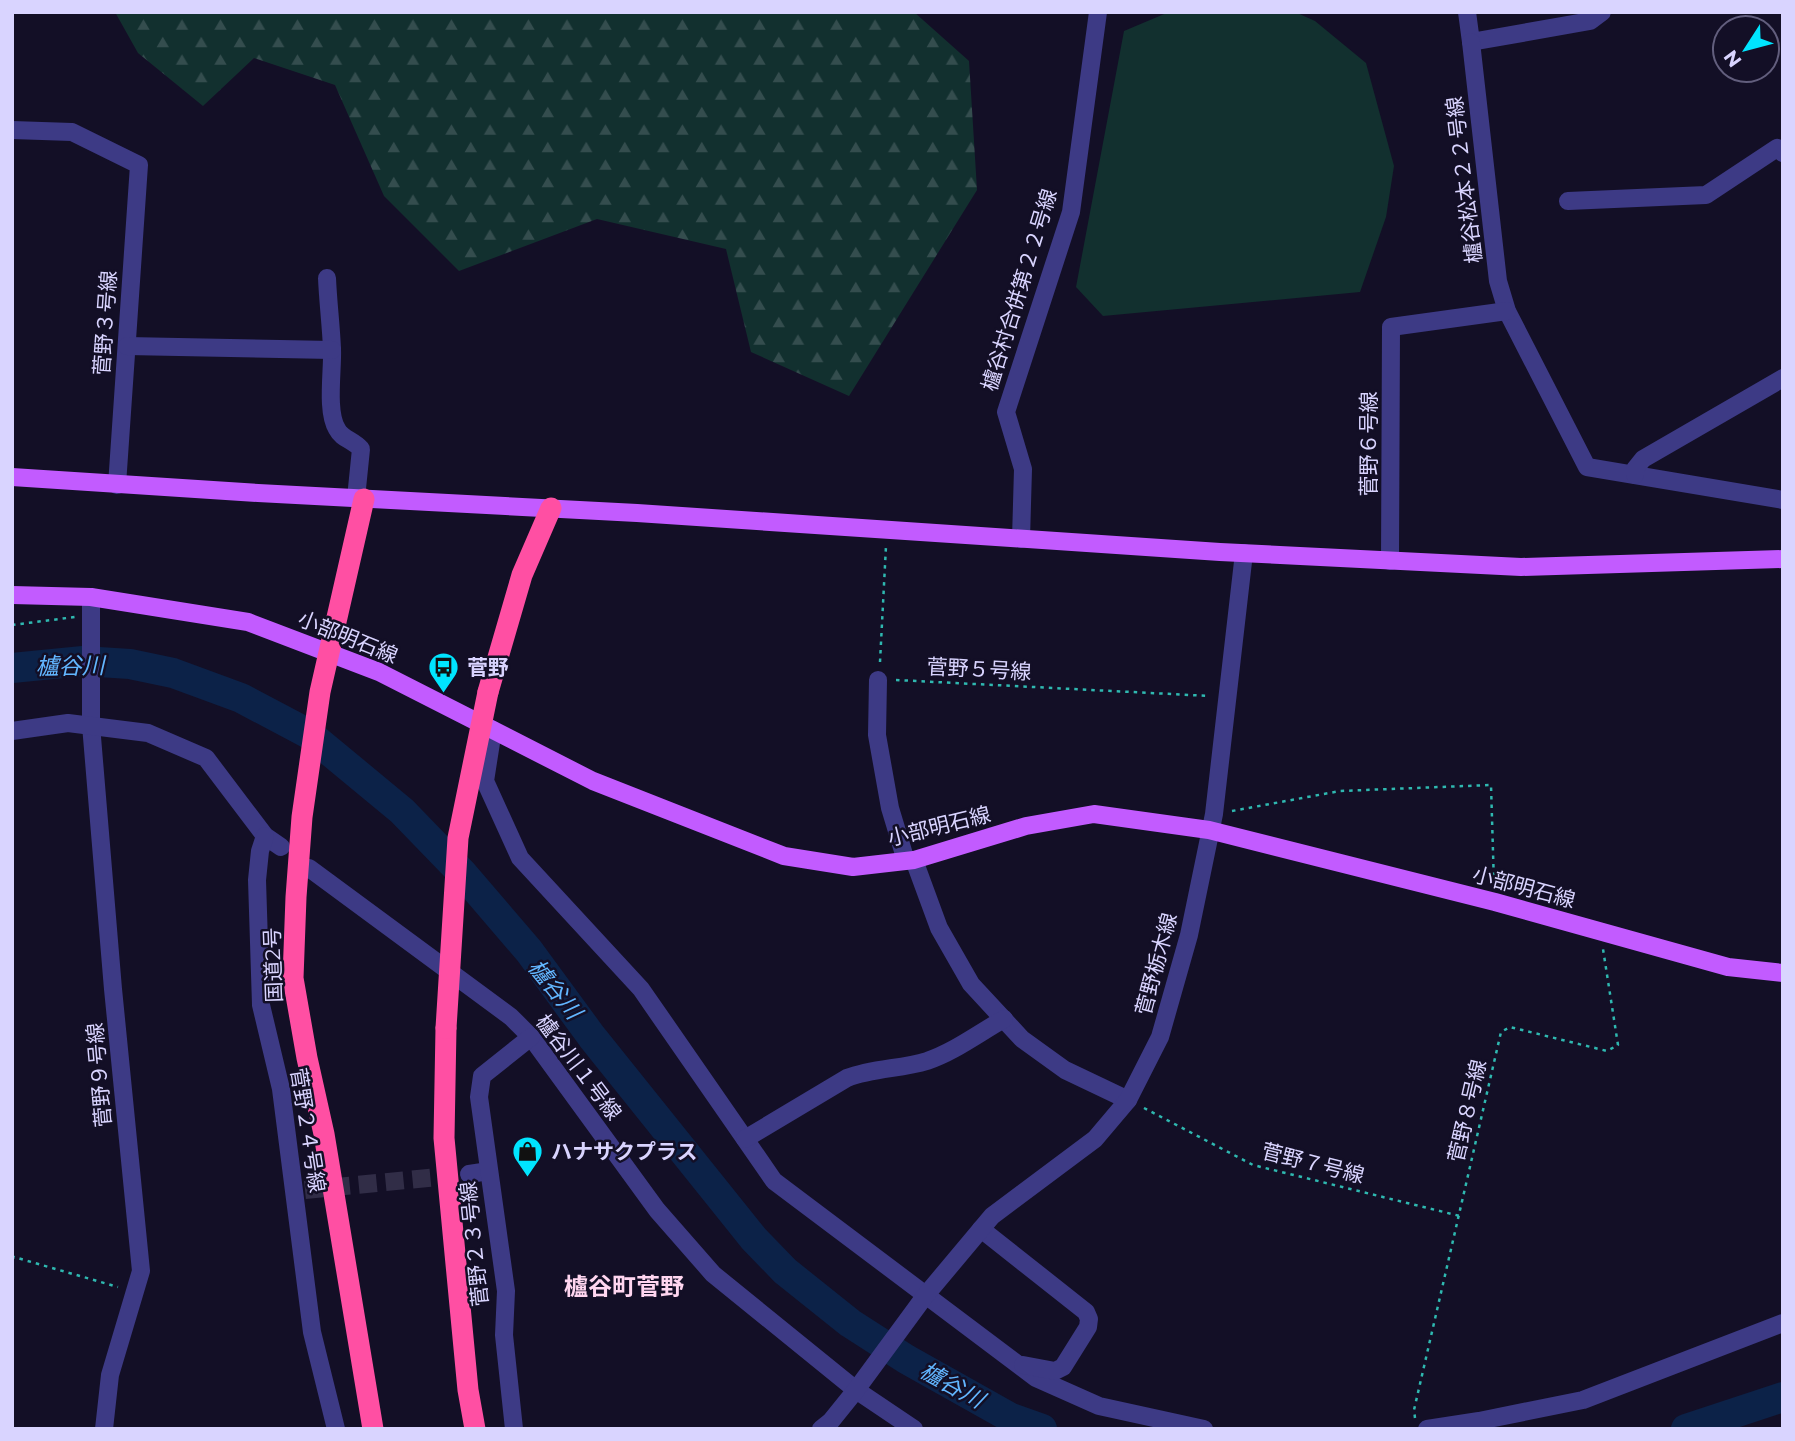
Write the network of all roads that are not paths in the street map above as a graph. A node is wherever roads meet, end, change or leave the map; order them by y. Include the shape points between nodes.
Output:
1 (1098, 12) edge
2 (1467, 12) edge
3 (1602, 12) edge
4 (1471, 42) junction
5 (12, 130) edge
6 (1783, 153) edge
7 (1568, 201) dead end
8 (327, 278) dead end
9 (1507, 312) junction
10 (127, 346) junction
11 (332, 350) junction
12 (1783, 378) edge
13 (1635, 475) junction
14 (12, 477) edge
15 (117, 485) junction
16 (360, 499) junction
17 (1783, 500) edge
18 (551, 508) junction
19 (1021, 539) junction
20 (1244, 553) junction
21 (1783, 559) edge
22 (1390, 561) junction
23 (12, 595) edge
24 (90, 606) junction
25 (327, 652) junction
26 (878, 680) road end
27 (91, 725) junction
28 (493, 730) junction
29 (12, 731) edge
30 (1212, 822) junction
31 (265, 836) junction
32 (281, 847) dead end
33 (910, 860) junction
34 (309, 868) dead end
35 (1783, 973) edge
36 (1004, 1019) junction
37 (531, 1037) junction
38 (1128, 1100) junction
39 (745, 1139) junction
40 (489, 1171) junction
41 (469, 1174) tunnel mouth
42 (981, 1229) junction
43 (926, 1296) junction
44 (1783, 1324) edge
45 (1016, 1364) junction
46 (856, 1390) junction
47 (1421, 1424) edge
48 (104, 1429) edge
49 (336, 1429) edge
50 (373, 1429) edge
51 (475, 1429) edge
52 (514, 1429) edge
53 (821, 1429) edge
54 (914, 1429) edge
55 (1204, 1429) edge

1 - 19 street, 櫨谷村合併第２２号線 via 1071,212 1006,412 1023,469
2 - 4 street, 櫨谷松本２２号線
3 - 4 street via 1590,21
4 - 9 street, 櫨谷松本２２号線 via 1498,281
5 - 10 street, 菅野３号線 via 72,132 139,165
6 - 7 street via 1777,148 1706,195
8 - 11 street
9 - 13 street, 櫨谷松本２２号線 via 1587,467
9 - 22 street, 菅野６号線 via 1391,327
10 - 11 street
10 - 15 street, 菅野３号線
11 - 16 street via 332,414 342,437 361,449
12 - 13 street via 1643,458
13 - 17 street
14 - 15 main road
15 - 16 main road
16 - 18 main road
16 - 25 highway, 国道2号
18 - 19 main road
18 - 51 highway, bridge via 522,575 488,692 458,838 444,1138
19 - 20 main road
20 - 22 main road
20 - 30 street, 菅野栃木線
21 - 22 main road via 1521,567
23 - 24 main road, 小部明石線
24 - 25 main road, 小部明石線 via 248,622
24 - 27 street, 菅野９号線
25 - 28 main road, 小部明石線
25 - 50 highway, 国道2号 via 302,817 293,978
26 - 33 street via 877,735 890,808
27 - 29 street via 68,723
27 - 31 street via 148,733 206,758
27 - 48 street, 菅野９号線 via 141,1271 110,1375
28 - 33 main road, 小部明石線 via 593,780 784,856 853,867
28 - 39 street via 485,781 520,858 641,989
30 - 33 main road, 小部明石線 via 1094,814 1026,826
30 - 35 main road, 小部明石線 via 1728,967
30 - 38 street, 菅野栃木線 via 1189,935 1160,1037
31 - 32 street
31 - 49 street, 菅野２４号線 via 257,880 261,1005 300,1190 312,1332
33 - 36 street via 939,928 971,984
34 - 37 street, 櫨谷川１号線 via 511,1017
36 - 38 street via 1022,1039 1065,1070
36 - 39 street via 927,1061 848,1078
37 - 40 street, 菅野２３号線 via 482,1076 479,1097
37 - 46 street, 櫨谷川１号線 via 657,1210 713,1274
38 - 42 street, 菅野栃木線 via 1095,1139
39 - 43 street via 774,1181
40 - 41 street
40 - 52 street, 菅野２３号線 via 506,1291 504,1335
42 - 43 street, 菅野栃木線
42 - 45 street via 1089,1319 1063,1367 1055,1371
43 - 45 street
43 - 46 street, 菅野栃木線
44 - 47 street via 1583,1400 1479,1421
45 - 55 street via 1099,1406
46 - 53 street
46 - 54 street, 櫨谷川１号線

